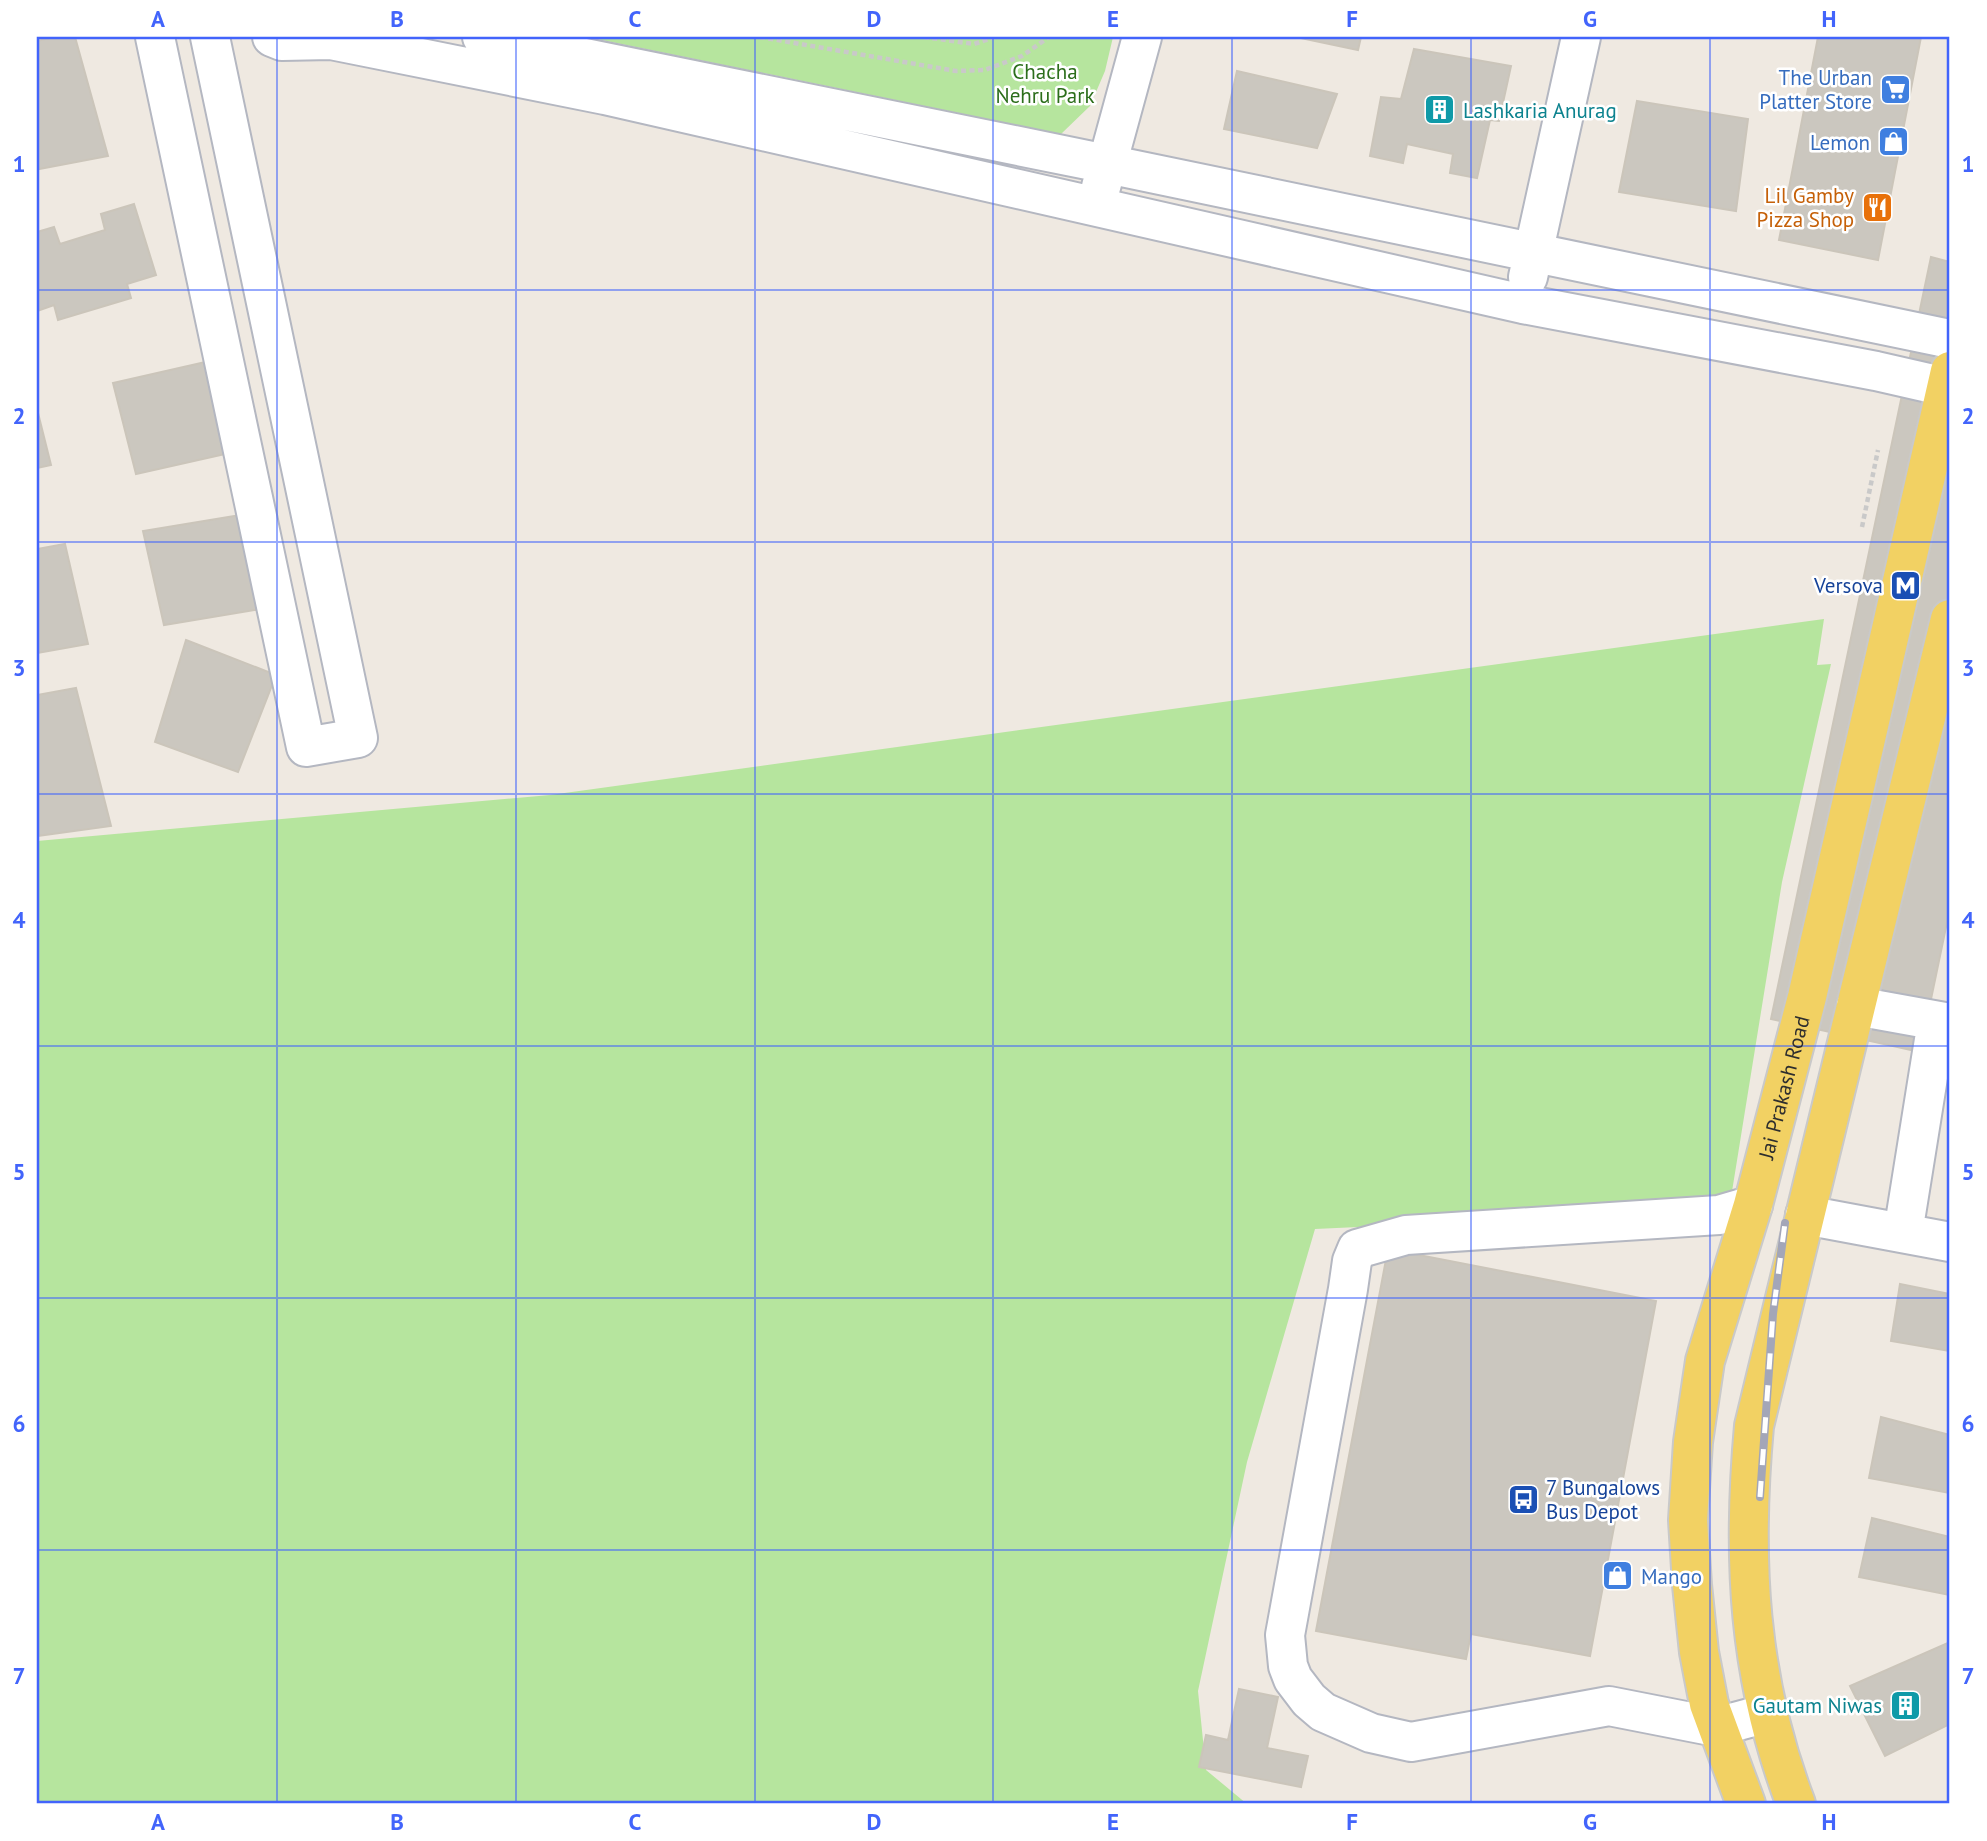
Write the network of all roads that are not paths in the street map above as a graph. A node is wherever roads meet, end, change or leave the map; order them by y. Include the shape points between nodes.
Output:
1 (213, 37) edge
2 (272, 37) edge
3 (482, 37) edge
4 (1142, 37) edge
5 (1581, 37) edge
6 (156, 43) edge
7 (1107, 164) junction
8 (1096, 206) junction
9 (1533, 253) junction
10 (1523, 303) junction
11 (1885, 326) junction
12 (1950, 339) edge
13 (1876, 371) junction
14 (1948, 379) edge
15 (1950, 619) edge
16 (1939, 715) edge
17 (1856, 1006) junction
18 (1944, 1022) edge
19 (1753, 1205) junction
20 (1805, 1215) junction
21 (1903, 1233) junction
22 (1950, 1242) edge
23 (1768, 1713) junction
24 (1716, 1727) junction
25 (1746, 1804) edge
26 (1796, 1804) edge

1 - 6 street
1 - 6 street via 358,738 306,747
2 - 8 street via 331,40 605,95
3 - 7 street
4 - 7 street
5 - 9 street
7 - 8 street
7 - 9 street
8 - 10 street
9 - 10 street
9 - 11 street
10 - 13 street
11 - 12 street
11 - 13 street
13 - 14 street
14 - 19 main road, Jai Prakash Road via 1807,997
15 - 16 main road
16 - 17 main road
17 - 18 street
17 - 20 main road
18 - 21 street
19 - 24 main road, Jai Prakash Road via 1704,1361 1693,1442 1688,1520 1692,1585 1699,1652
19 - 24 street via 1719,1215 1406,1235 1357,1249 1285,1635 1293,1679 1323,1712 1371,1733 1411,1742 1609,1706
20 - 21 street
20 - 23 main road via 1754,1426 1749,1483 1747,1551 1752,1618
21 - 22 street
23 - 24 street
23 - 26 main road
24 - 25 main road, Jai Prakash Road

